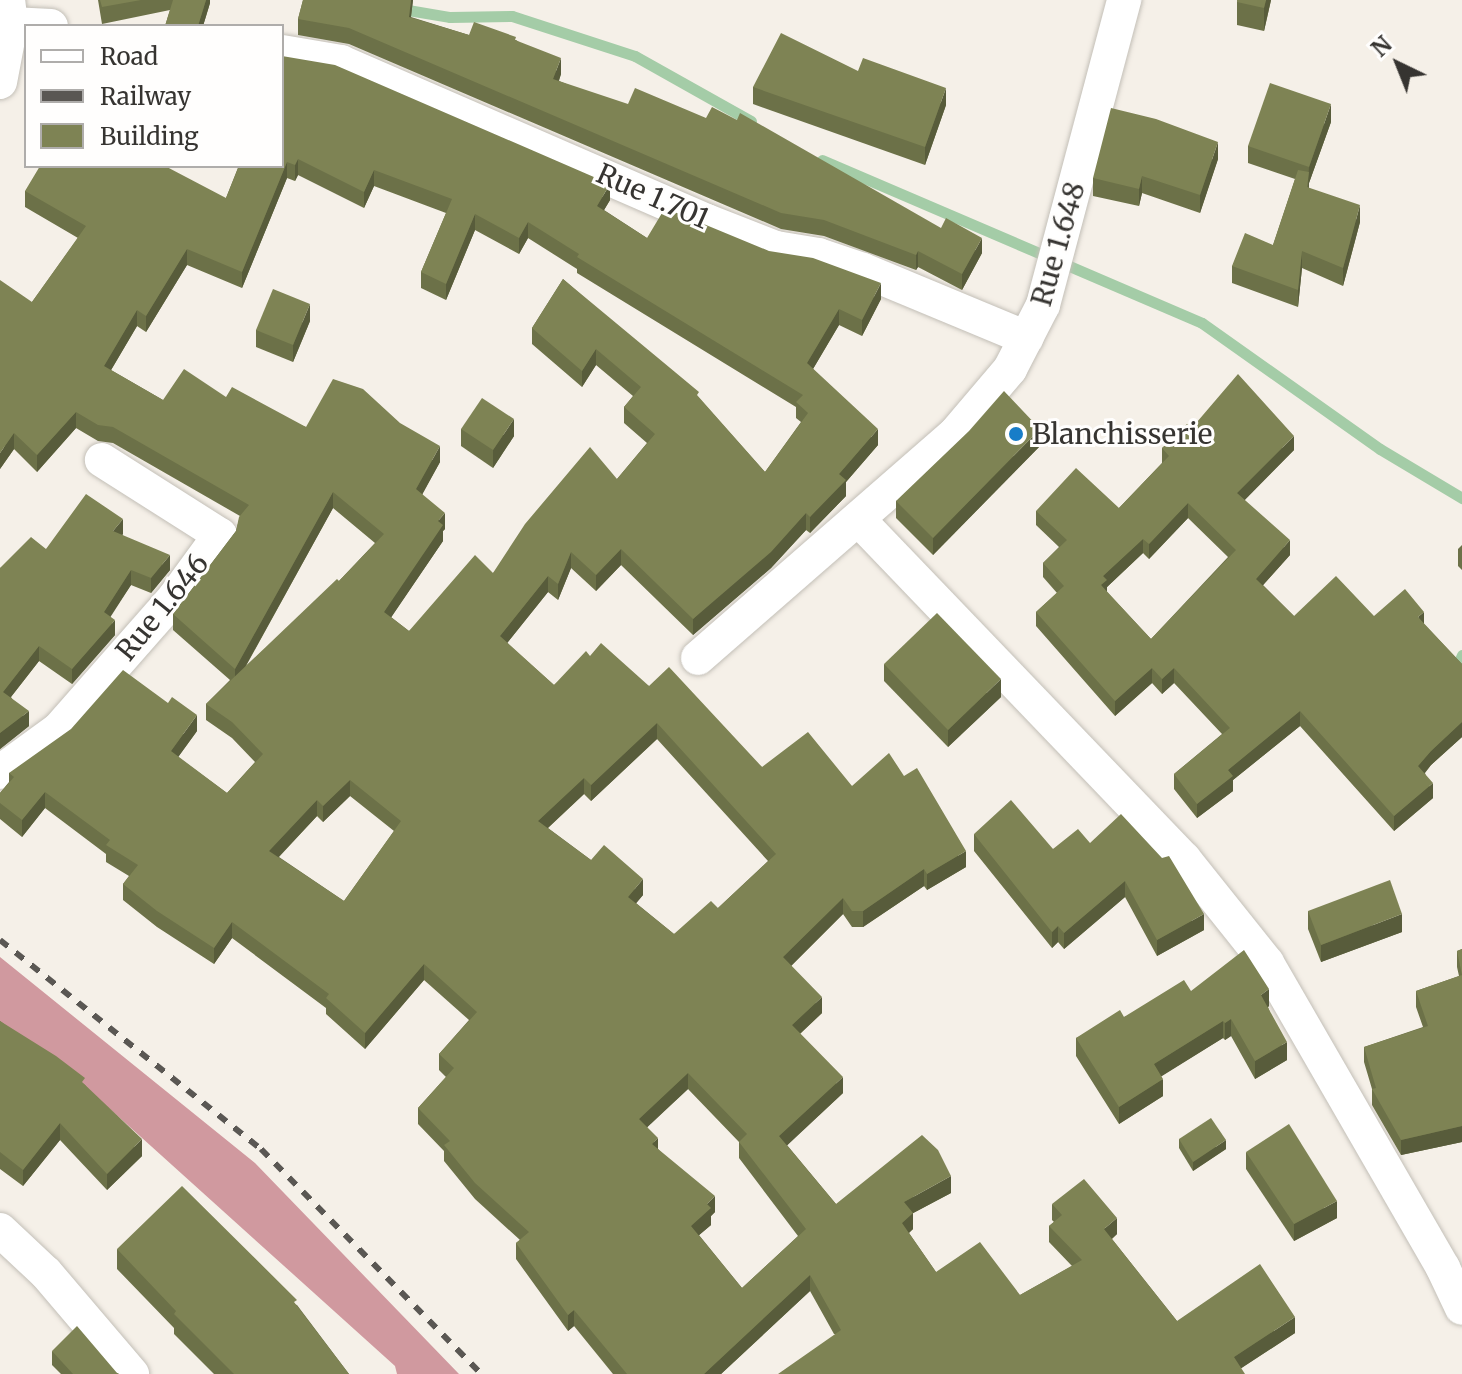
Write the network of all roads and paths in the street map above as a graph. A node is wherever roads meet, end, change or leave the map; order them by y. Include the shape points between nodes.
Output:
1 (1116, 2) edge
2 (10, 13) edge
3 (45, 24) edge
4 (284, 52) edge
5 (0, 82) edge
6 (1026, 338) junction
7 (102, 460) dead end
8 (858, 519) junction
9 (698, 658) dead end
10 (0, 772) edge
11 (0, 1230) edge
12 (1462, 1308) edge
13 (132, 1374) edge

1 - 6 street, Rue 1.648 via 1043,305
2 - 3 street
2 - 5 street
4 - 6 street, Rue 1.701 via 341,62 707,221 776,248 863,270
6 - 8 street, Rue 1.648 via 1010,369 954,435
7 - 10 street, Rue 1.646 via 220,535 174,598 59,729
8 - 9 street, Rue 1.648
8 - 12 street via 1184,859 1267,963
11 - 13 street via 46,1273

